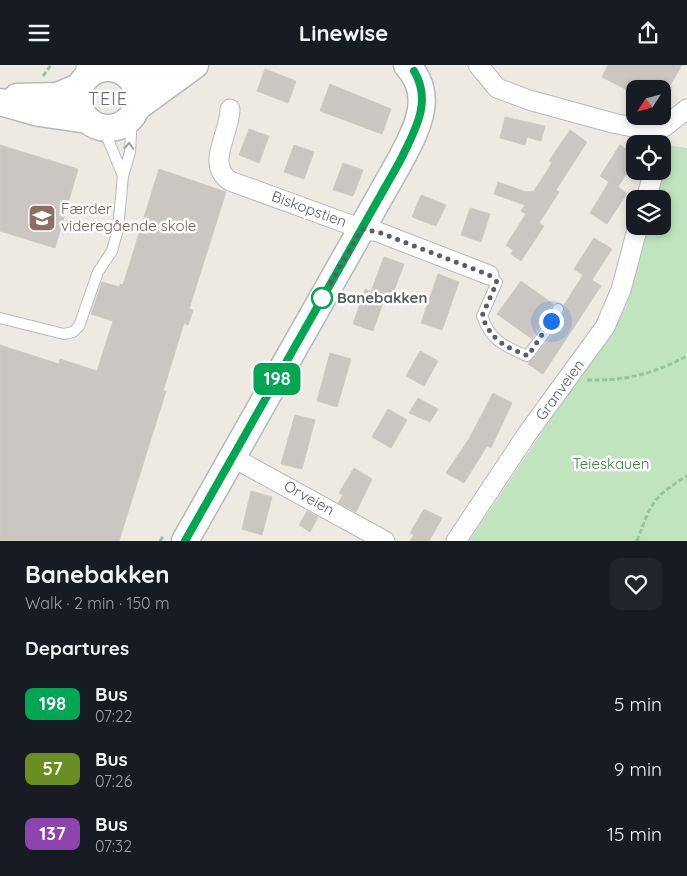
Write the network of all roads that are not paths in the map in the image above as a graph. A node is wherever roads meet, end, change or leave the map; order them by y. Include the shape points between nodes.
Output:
1 (173, 65) edge
2 (195, 65) edge
3 (478, 65) edge
4 (414, 67) edge
5 (116, 68) edge
6 (84, 76) edge
7 (0, 97) edge
8 (0, 103) edge
9 (230, 109) dead end
10 (687, 109) edge
11 (134, 112) junction
12 (95, 124) junction
13 (648, 135) edge
14 (657, 135) edge
15 (123, 176) junction
16 (362, 229) junction
17 (636, 235) edge
18 (489, 275) joint
19 (558, 309) dead end
20 (0, 318) edge
21 (232, 457) junction
22 (185, 541) edge
23 (385, 541) edge
24 (456, 541) edge

1 - 5 main road via 155,71
2 - 11 main road
3 - 13 street via 497,88
4 - 16 main road via 422,89 418,124
5 - 6 main road via 100,69
5 - 11 main road via 131,78 137,89
6 - 7 main road via 57,96
6 - 12 main road via 79,106
8 - 12 main road
9 - 16 street, Biskopstien via 218,158 223,176
10 - 14 street
11 - 12 main road via 118,126
15 -> 11 lane via 130,152
12 - 15 lane
15 - 20 lane via 118,229 112,251 98,272 79,326 64,334
16 - 18 street, Biskopstien via 378,232
16 - 21 main road
17 - 24 street, Granveien via 621,290 609,319
18 - 19 lane via 497,282 482,316 487,330 501,345 528,356
21 - 22 main road
21 - 23 street, Orveien

